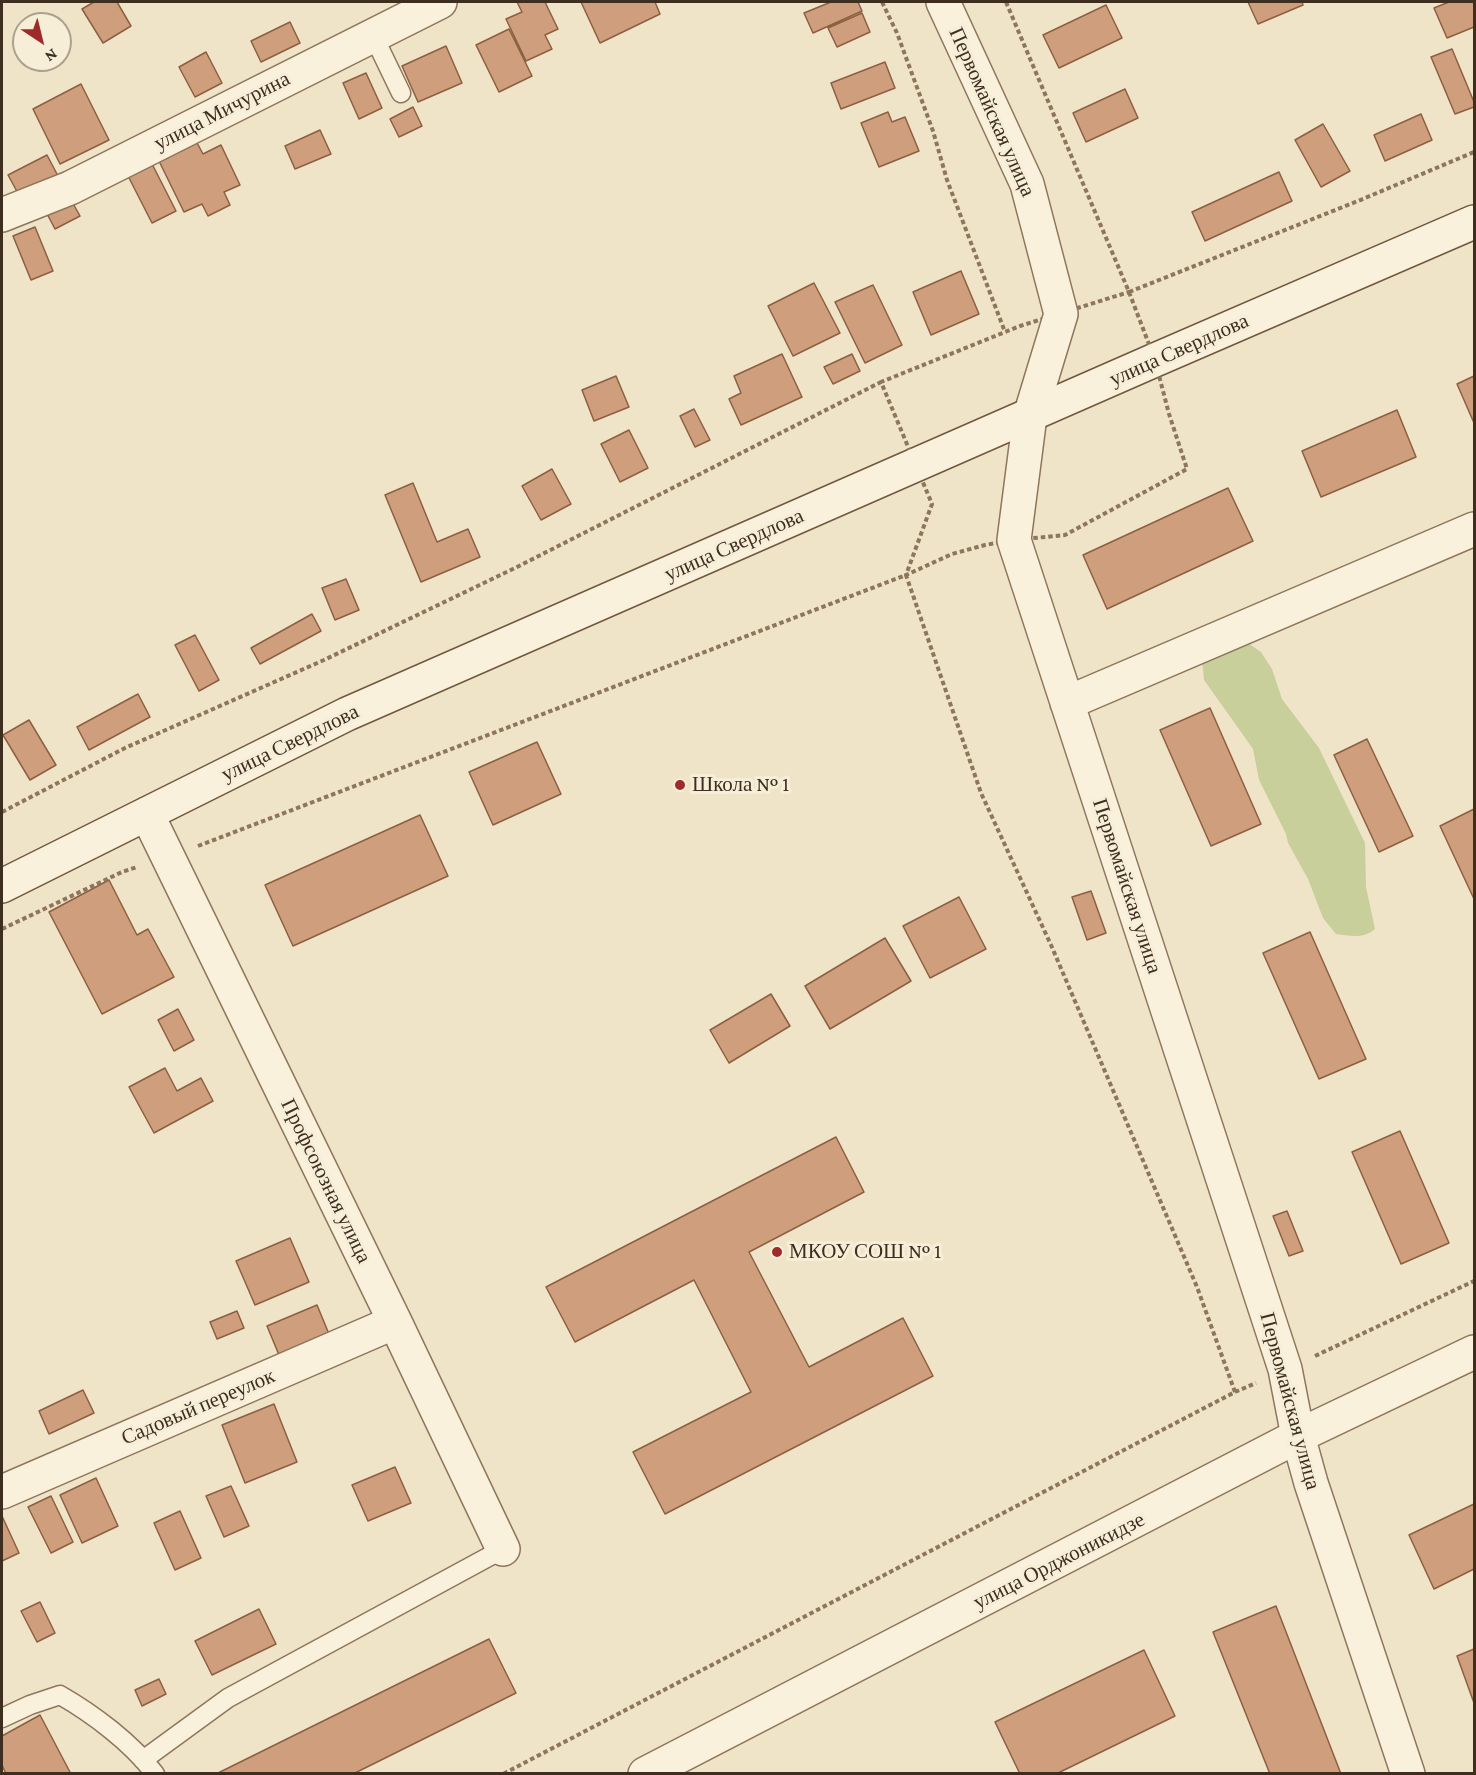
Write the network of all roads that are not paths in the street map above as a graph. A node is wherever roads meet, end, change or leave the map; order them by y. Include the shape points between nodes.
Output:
1 (440, 2) edge
2 (943, 2) edge
3 (373, 34) junction
4 (400, 93) dead end
5 (2, 215) edge
6 (1474, 222) edge
7 (1030, 416) junction
8 (1474, 529) edge
9 (1067, 703) junction
10 (147, 814) junction
11 (2, 886) edge
12 (396, 1322) junction
13 (1474, 1352) edge
14 (1298, 1436) junction
15 (2, 1492) edge
16 (503, 1549) joint
17 (2, 1718) edge
18 (149, 1767) edge
19 (645, 1773) edge
20 (1408, 1773) edge

1 - 3 street, улица Мичурина
2 - 7 street, Первомайская улица via 1027,184 1061,314
3 - 4 lane
3 - 5 street, улица Мичурина via 70,188
6 - 7 street, улица Свердлова
7 - 9 street, Первомайская улица via 1014,540
7 - 10 street, улица Свердлова via 347,714
8 - 9 street
9 - 14 street, Первомайская улица via 1285,1369
10 - 11 street, улица Свердлова
10 - 12 street, Профсоюзная улица
12 - 15 street, Садовый переулок
12 - 16 street, Профсоюзная улица
13 - 14 street, улица Орджоникидзе
14 - 19 street, улица Орджоникидзе
14 - 20 street, Первомайская улица
16 - 18 lane via 228,1698
17 - 18 lane via 60,1695 130,1747

